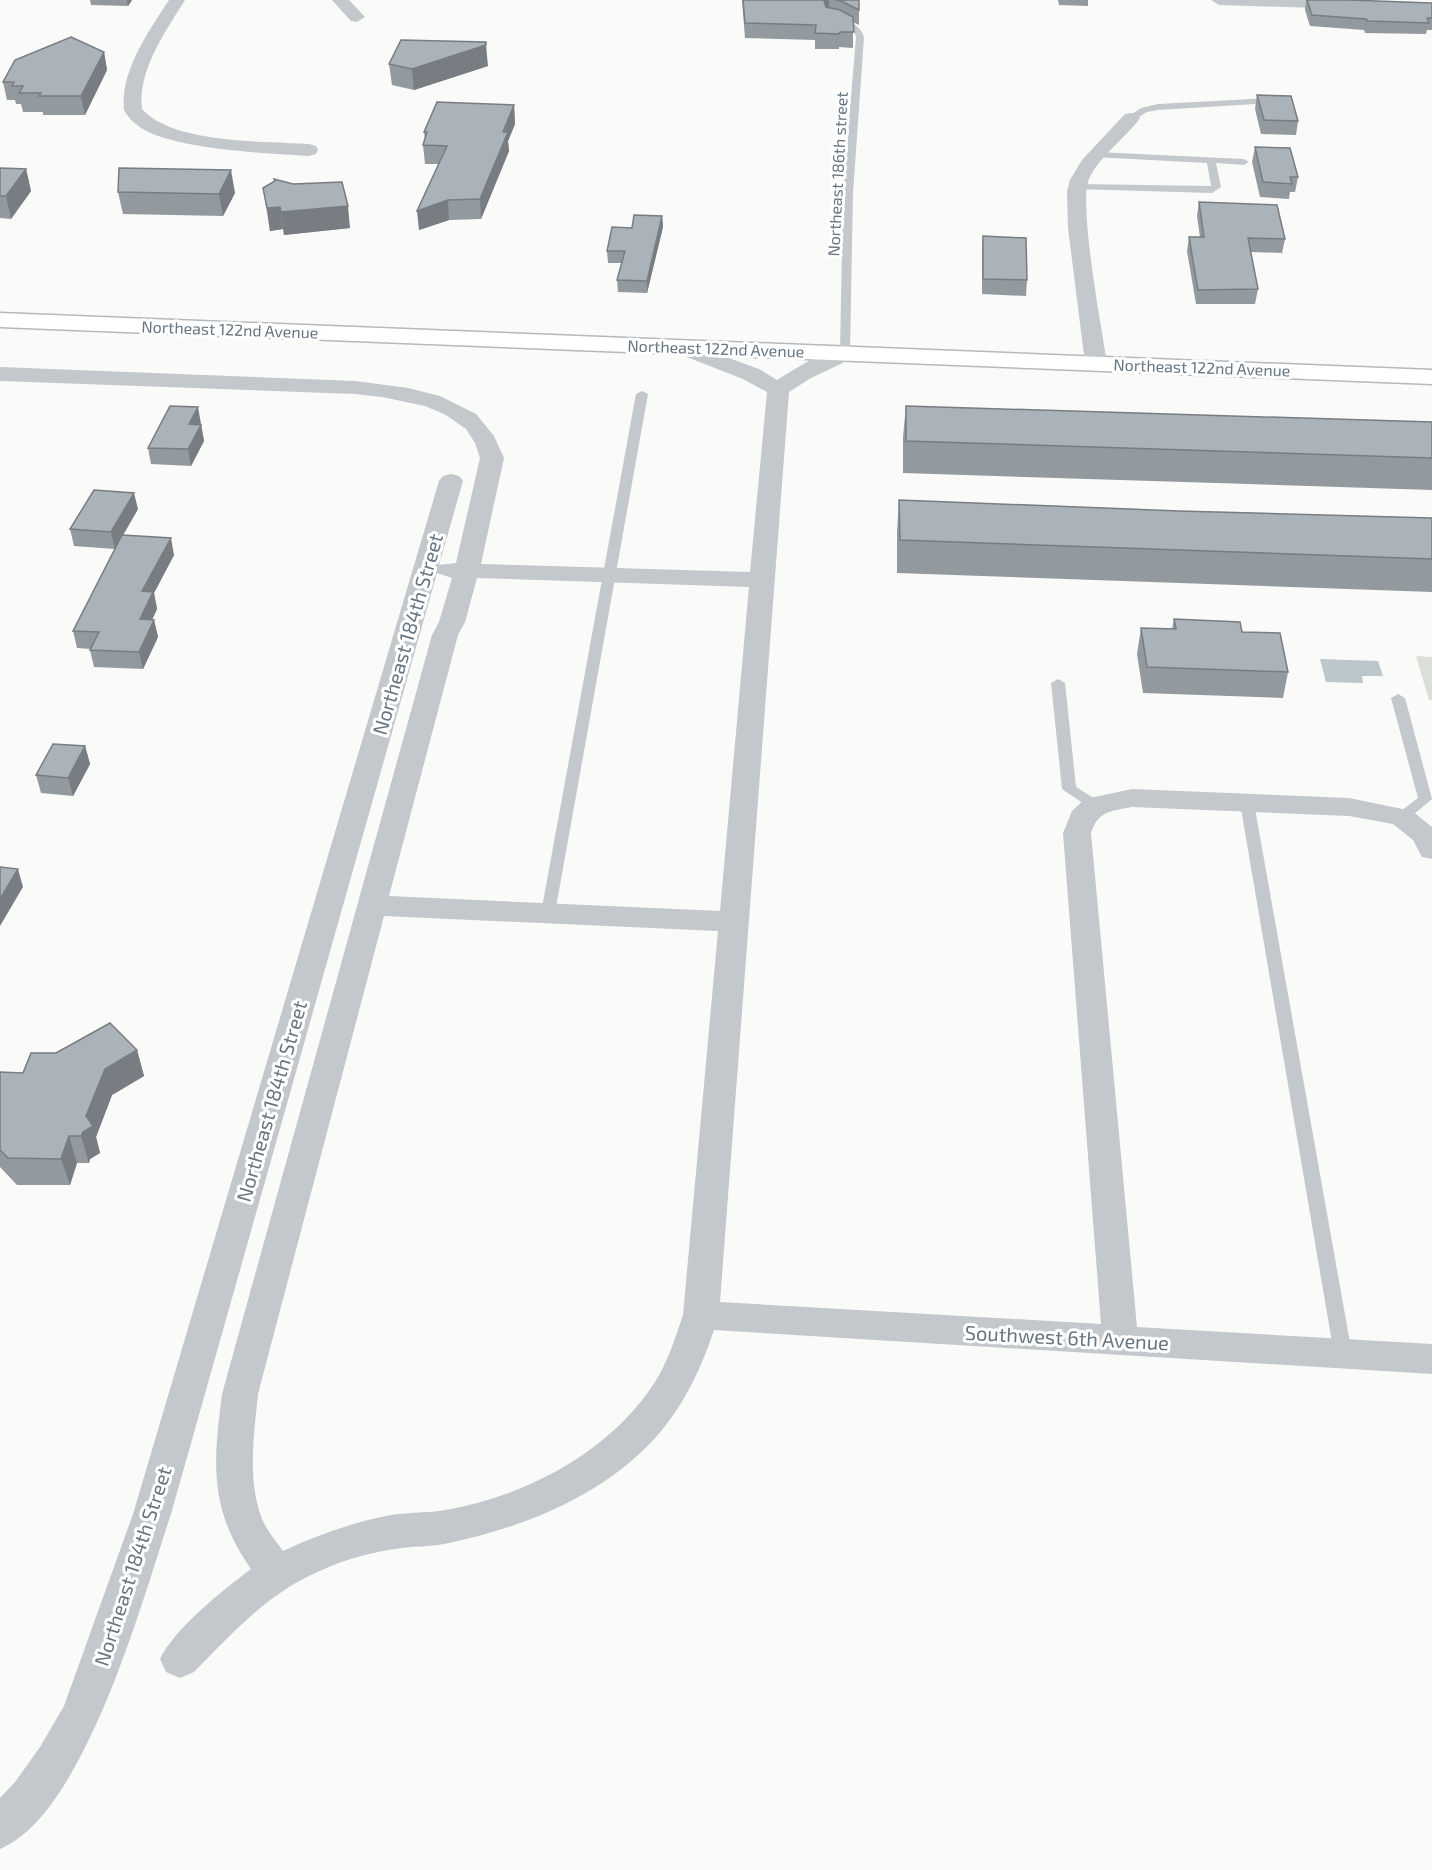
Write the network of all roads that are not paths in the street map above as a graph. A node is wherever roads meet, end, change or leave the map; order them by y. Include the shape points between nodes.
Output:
1 (177, 0) edge
2 (340, 0) edge
3 (1219, 0) edge
4 (1364, 5) edge
5 (357, 17) dead end
6 (829, 18) edge
7 (1271, 101) edge
8 (1131, 118) joint
9 (309, 150) dead end
10 (1097, 155) junction
11 (1210, 160) junction
12 (1244, 162) dead end
13 (1078, 187) junction
14 (0, 320) edge
15 (682, 347) junction
16 (844, 353) junction
17 (1096, 363) junction
18 (0, 374) edge
19 (1432, 377) edge
20 (778, 389) junction
21 (642, 394) dead end
22 (451, 481) dead end
23 (426, 569) junction
24 (466, 570) junction
25 (609, 575) junction
26 (762, 580) junction
27 (1058, 683) dead end
28 (1398, 698) dead end
29 (1247, 803) junction
30 (1095, 805) junction
31 (1402, 817) junction
32 (1432, 850) edge
33 (372, 905) junction
34 (548, 913) junction
35 (734, 922) junction
36 (701, 1315) junction
37 (1120, 1340) junction
38 (1343, 1354) junction
39 (1432, 1359) edge
40 (276, 1574) junction
41 (180, 1659) dead end
42 (0, 1828) edge

1 - 9 street via 132,94 138,118 188,139
2 - 5 street
3 - 4 street
6 - 16 lane, Northeast 186th street via 858,30 860,37 848,193
7 - 8 lane via 1158,107
8 - 10 street
10 - 11 lane
10 - 13 street
11 - 12 lane
11 - 13 lane via 1216,187 1212,190
13 - 17 street via 1078,228
14 - 15 highway, Northeast 122nd Avenue
15 - 16 highway, Northeast 122nd Avenue
15 - 20 street
16 - 17 highway, Northeast 122nd Avenue
16 - 20 street
17 - 19 highway, Northeast 122nd Avenue
18 - 24 street, Northeast 184th Street via 393,391 454,410 475,425 487,440 492,458
20 - 26 street
21 - 25 lane
22 - 23 street, Northeast 184th Street
23 - 24 street
23 - 42 street, Northeast 184th Street via 152,1514 115,1625 80,1717 30,1797
24 - 25 street
24 - 33 street, Northeast 184th Street
25 - 26 street
25 - 34 lane
26 - 35 street
27 - 30 lane via 1069,789
28 - 31 lane via 1425,799
29 - 30 street via 1132,798
29 - 31 street via 1349,807
29 - 38 lane
30 - 37 street via 1082,817 1077,833
31 - 32 street via 1424,836
33 - 34 street
33 - 40 street, Northeast 184th Street via 240,1394 234,1441 244,1523
34 - 35 street
35 - 36 street
36 - 37 street, Southwest 6th Avenue
36 - 40 street via 689,1351 666,1396 638,1430 601,1463 554,1491 503,1512 446,1527 391,1532 335,1548
37 - 38 street, Southwest 6th Avenue
38 - 39 street, Southwest 6th Avenue
40 - 41 street

